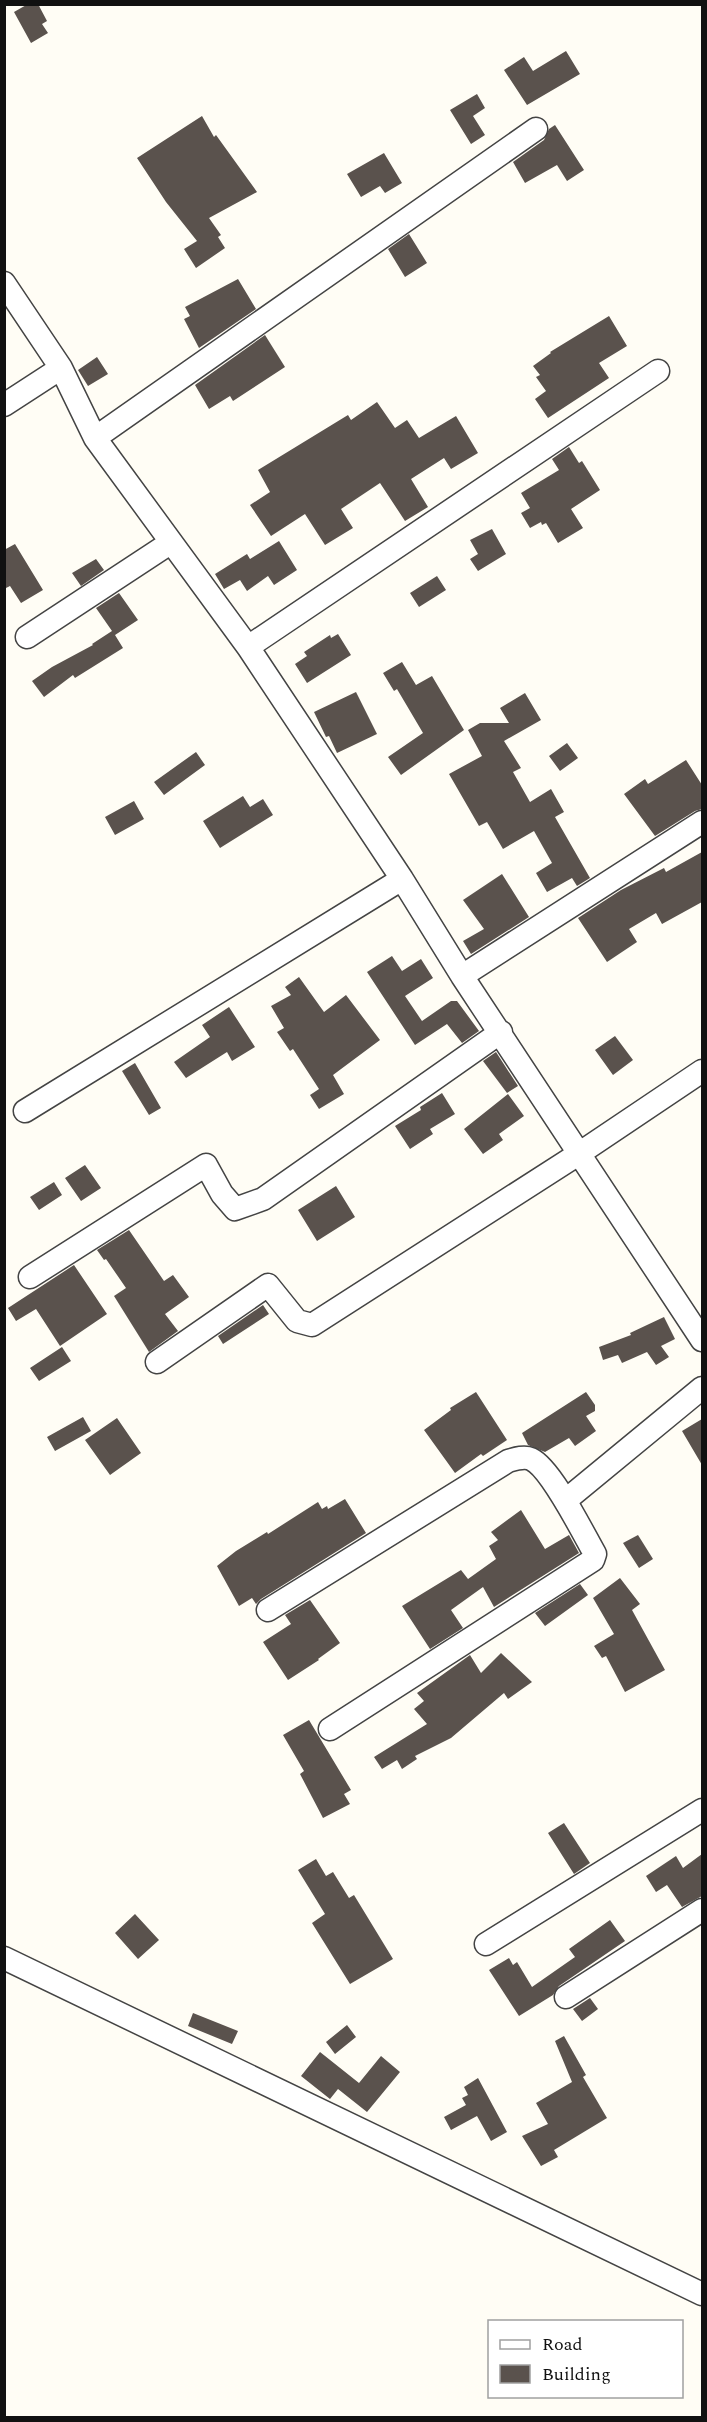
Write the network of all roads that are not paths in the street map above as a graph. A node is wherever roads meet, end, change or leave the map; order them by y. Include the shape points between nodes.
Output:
1 (536, 129) dead end
2 (4, 283) edge
3 (61, 368) junction
4 (658, 371) dead end
5 (4, 405) edge
6 (95, 438) junction
7 (170, 543) junction
8 (27, 637) dead end
9 (248, 647) junction
10 (702, 822) edge
11 (402, 879) junction
12 (462, 975) junction
13 (501, 1032) junction
14 (702, 1071) edge
15 (25, 1111) dead end
16 (580, 1153) junction
17 (30, 1277) dead end
18 (702, 1340) edge
19 (157, 1362) dead end
20 (702, 1388) edge
21 (566, 1500) junction
22 (268, 1610) dead end
23 (330, 1729) dead end
24 (702, 1810) edge
25 (702, 1910) edge
26 (486, 1944) dead end
27 (4, 1958) edge
28 (566, 1997) dead end
29 (702, 2294) edge

1 - 6 street
2 - 3 street
3 - 5 street
3 - 6 street
4 - 9 street
6 - 7 street
7 - 8 street
7 - 9 street
9 - 11 street
10 - 12 street
11 - 12 street
11 - 15 street
12 - 13 street
13 - 16 street
13 - 17 street via 263,1199 235,1209 206,1165
14 - 16 street
16 - 18 street
16 - 19 street via 312,1325 297,1321 268,1285
20 - 21 street
21 - 22 street via 530,1459 508,1461
21 - 23 street via 595,1554 593,1560
24 - 26 street
25 - 28 street
27 - 29 street

